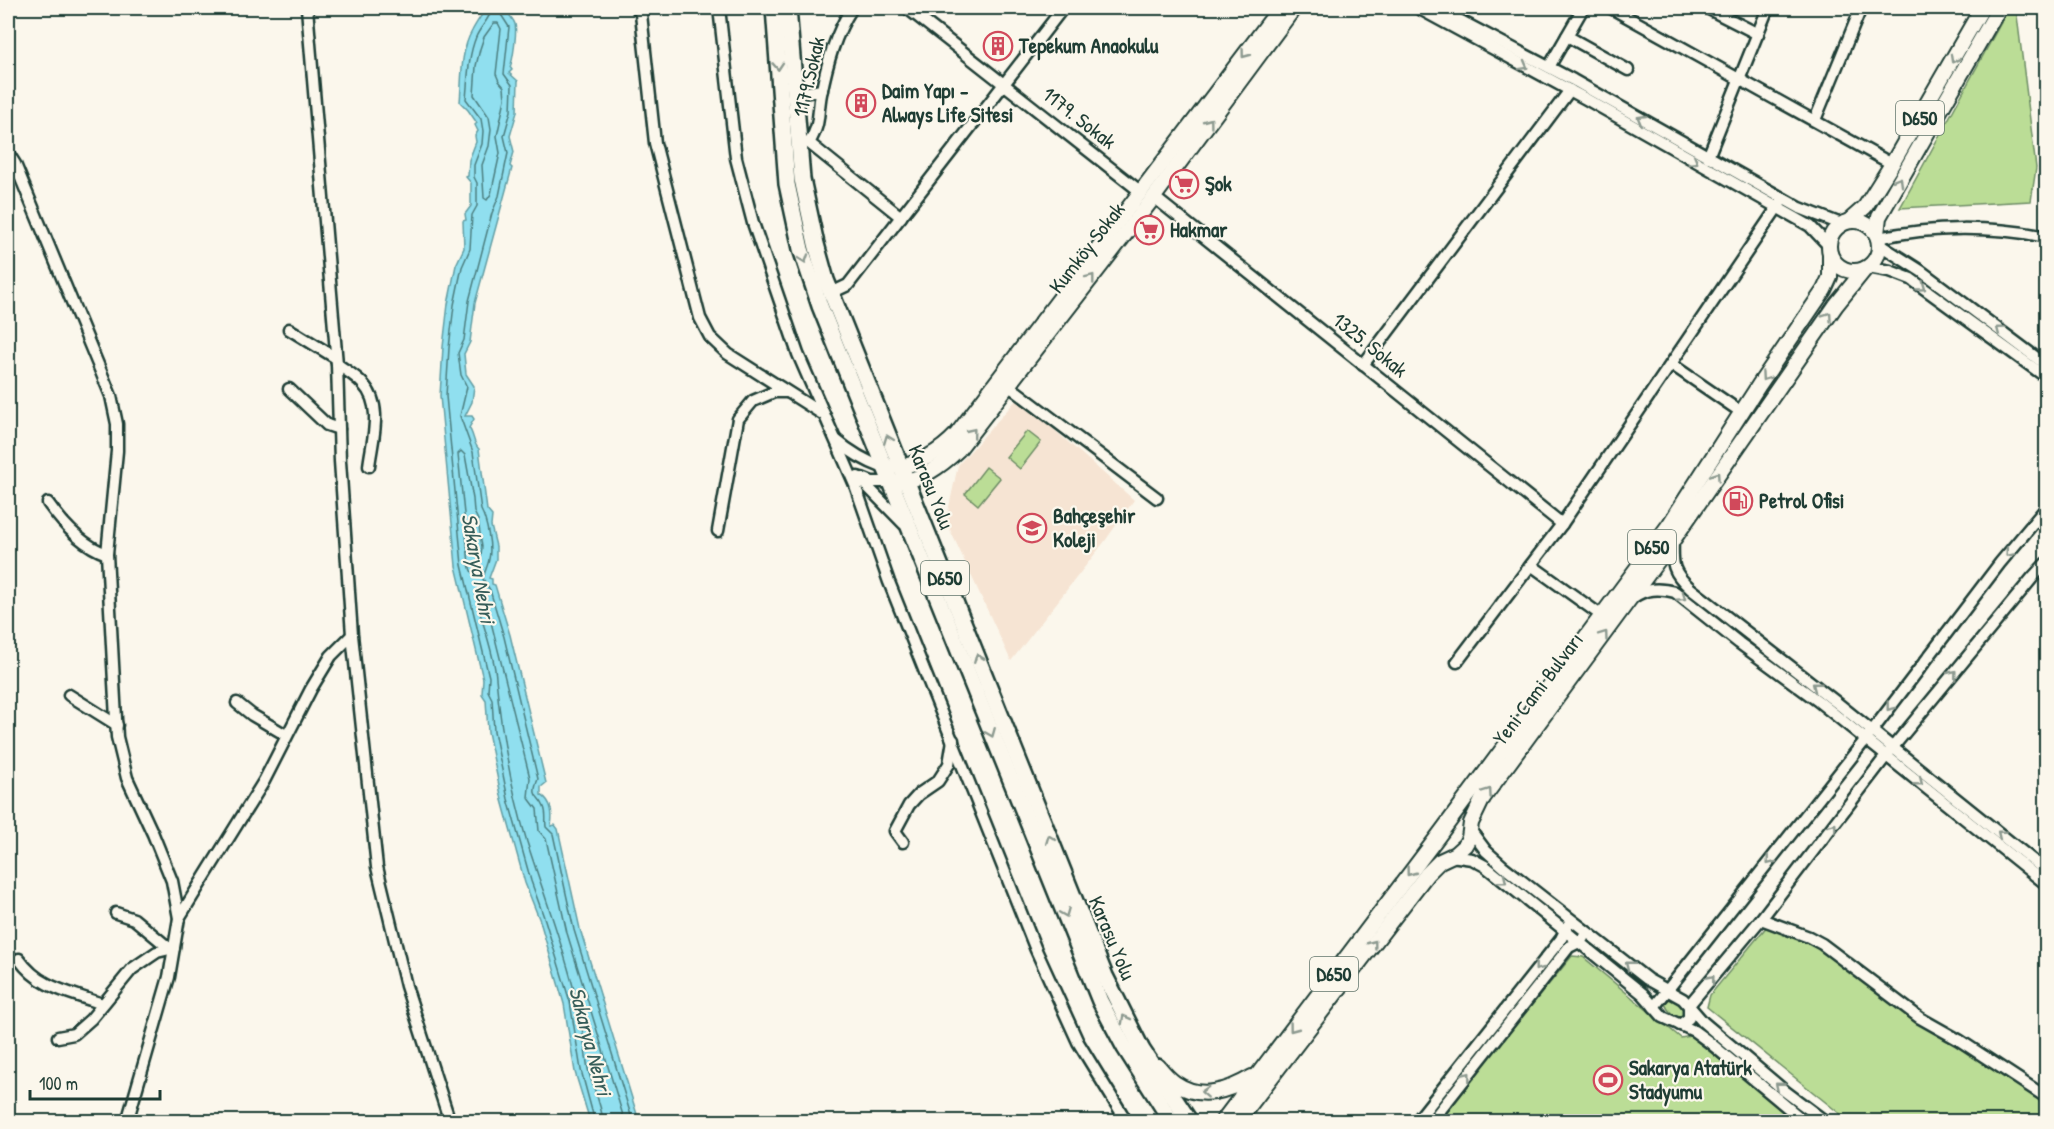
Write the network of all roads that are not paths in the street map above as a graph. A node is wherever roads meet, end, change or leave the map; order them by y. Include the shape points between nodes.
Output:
1 (306, 8) edge
2 (636, 8) edge
3 (719, 8) edge
4 (774, 8) edge
5 (788, 8) edge
6 (852, 8) edge
7 (907, 8) edge
8 (1063, 8) edge
9 (1280, 8) edge
10 (1294, 8) edge
11 (1418, 8) edge
12 (1436, 8) edge
13 (1583, 8) edge
14 (1611, 8) edge
15 (1707, 8) edge
16 (1768, 8) edge
17 (1861, 8) edge
18 (1982, 8) edge
19 (1999, 8) edge
20 (1758, 34) junction
21 (1567, 36) junction
22 (1549, 68) junction
23 (1628, 70) dead end
24 (1740, 79) junction
25 (1004, 83) junction
26 (822, 90) junction
27 (1570, 90) junction
28 (795, 94) junction
29 (1815, 120) junction
30 (805, 147) junction
31 (8, 153) edge
32 (1708, 157) junction
33 (1892, 164) junction
34 (1147, 194) junction
35 (1780, 203) junction
36 (901, 217) junction
37 (1845, 223) junction
38 (2046, 237) edge
39 (1878, 239) junction
40 (1829, 250) junction
41 (1866, 268) junction
42 (831, 293) junction
43 (289, 329) dead end
44 (336, 361) junction
45 (2046, 362) edge
46 (1671, 364) junction
47 (1364, 365) junction
48 (2046, 378) edge
49 (1004, 382) junction
50 (289, 390) dead end
51 (790, 392) junction
52 (1742, 412) junction
53 (824, 415) junction
54 (339, 429) junction
55 (835, 439) junction
56 (369, 466) dead end
57 (845, 466) junction
58 (897, 472) junction
59 (858, 477) junction
60 (890, 482) junction
61 (1157, 498) dead end
62 (48, 503) dead end
63 (2046, 508) edge
64 (1562, 524) junction
65 (718, 531) dead end
66 (910, 532) junction
67 (1672, 540) junction
68 (107, 554) junction
69 (2046, 563) edge
70 (1531, 565) junction
71 (1629, 600) junction
72 (1602, 616) junction
73 (352, 635) junction
74 (1457, 662) dead end
75 (69, 695) dead end
76 (237, 703) dead end
77 (117, 724) junction
78 (286, 735) junction
79 (1869, 735) junction
80 (953, 740) junction
81 (1890, 752) junction
82 (1442, 831) junction
83 (1471, 831) junction
84 (903, 842) dead end
85 (1451, 856) junction
86 (2046, 871) edge
87 (2046, 884) edge
88 (116, 913) dead end
89 (179, 918) junction
90 (1761, 919) junction
91 (1571, 920) junction
92 (1564, 930) junction
93 (1587, 932) junction
94 (1579, 942) junction
95 (171, 948) junction
96 (19, 959) dead end
97 (1669, 990) junction
98 (102, 1004) junction
99 (1689, 1005) junction
100 (1654, 1007) junction
101 (1680, 1025) junction
102 (58, 1037) dead end
103 (1142, 1050) junction
104 (1259, 1074) junction
105 (1274, 1075) junction
106 (2046, 1098) edge
107 (127, 1122) edge
108 (450, 1122) edge
109 (1127, 1122) edge
110 (1172, 1122) edge
111 (1190, 1122) edge
112 (1222, 1122) edge
113 (1237, 1122) edge
114 (1249, 1122) edge
115 (1416, 1122) edge
116 (1431, 1122) edge
117 (1805, 1122) edge
118 (1826, 1122) edge

1 - 44 street
2 - 51 street via 641,14 655,143 700,318 728,354
3 - 53 street via 736,158 753,223 798,354
4 -> 58 highway via 787,184 801,249 820,306
5 - 28 highway, Karasu Yolu / D650
6 - 26 street, 1179.Sokak via 829,56
7 - 25 street, 1179. Sokak
8 - 25 street
9 -> 34 main road, Kumköy Sokak
34 -> 10 main road, Kumköy Sokak
11 -> 27 street
12 - 22 street
13 - 21 street
14 - 24 street
15 - 20 street
16 - 20 street
17 - 29 street
18 -> 33 main road, D650
39 -> 19 main road via 1879,217
20 - 24 street
21 - 22 street
21 - 23 street
32 -> 22 street
24 - 29 street
24 - 32 street
25 - 34 street, 1179. Sokak
25 - 36 street
26 - 28 street
26 - 30 street, 1179.Sokak via 818,129
27 -> 35 street
27 - 47 street
28 - 30 highway, Karasu Yolu / D650
29 - 33 street
30 - 36 street, 1179.Sokak via 820,152
30 - 42 highway, Karasu Yolu / D650 via 802,179
31 - 68 street via 34,206 111,396 117,452
32 - 35 street
33 - 37 main road, D650 via 1865,207
34 - 47 street, 1325. Sokak
34 - 49 main road, Kumköy Sokak
35 - 37 street
35 - 40 street via 1810,226
35 - 46 street
36 - 42 street via 848,285
37 - 39 main road via 1865,223
37 - 40 main road via 1835,230
38 - 39 street via 1958,229 1900,233
39 - 41 main road via 1877,258
45 -> 39 street
40 - 41 main road via 1840,268 1858,272
40 -> 52 main road, Yeni Cami Bulvarı / D650 via 1830,277 1824,290
41 -> 48 street via 1911,279
67 -> 41 main road, Yeni Cami Bulvarı via 1829,314
58 -> 42 highway, Karasu Yolu / D650
43 - 44 street
44 - 54 street
44 - 56 street via 364,385 374,402
46 - 52 street
46 - 64 street
47 - 64 street, 1325. Sokak
49 - 58 main road, Kumköy Sokak via 958,450 944,463 926,475
49 - 61 street
50 - 54 street via 327,425
51 - 53 street
51 - 65 street via 774,392 753,401 738,419
52 - 72 main road, Yeni Cami Bulvarı / D650 via 1669,525
53 - 55 street
54 - 73 street
55 - 57 street
55 - 58 street via 866,462
57 - 59 street
57 - 80 street
58 - 60 highway
103 -> 58 highway, Karasu Yolu / D650 via 1105,976
59 - 60 street
59 - 66 street
60 - 66 highway
62 - 68 street via 59,519 86,543
63 -> 79 street
64 - 70 street
66 -> 110 highway via 1100,1001
67 - 71 main road, Yeni Cami Bulvarı
79 -> 67 street via 1680,579 1672,562
68 - 77 street
81 -> 69 street
70 - 72 street
70 - 74 street
71 -> 79 street via 1650,589 1675,592
83 -> 71 main road, Yeni Cami Bulvarı via 1483,798
72 - 82 main road, Yeni Cami Bulvarı / D650
73 - 78 street via 331,656
73 - 108 street via 377,867 406,986
75 - 77 street
76 - 78 street
77 - 89 street via 127,778 172,881
78 - 89 street via 264,781
79 - 81 street
79 -> 97 street
80 - 84 street via 949,764 938,781 909,805 895,831
80 - 109 street via 1036,951 1078,1042
86 -> 81 street
81 -> 87 street
90 -> 81 street
82 - 83 main road via 1452,821 1463,821
82 - 85 main road via 1442,849
82 -> 104 main road, Yeni Cami Bulvarı / D650
83 - 85 main road, Yeni Cami Bulvarı via 1466,845
83 - 91 street via 1486,851
85 -> 92 street via 1485,866
105 -> 85 main road, Yeni Cami Bulvarı via 1426,874
88 - 95 street via 134,919
89 - 95 street
99 -> 90 street
90 - 106 street via 1822,944 1920,1018
91 - 92 street
91 - 93 street
92 - 94 street
92 -> 115 street via 1561,939
93 - 94 street
97 -> 93 street via 1647,979
94 - 100 street
116 -> 94 street via 1569,947
95 - 98 street via 157,952 132,969
95 - 107 street via 169,977
96 - 98 street via 27,971 47,985
97 - 99 street
97 - 100 street
98 - 102 street via 74,1034
99 - 101 street via 1689,1018
118 -> 99 street via 1702,1022
100 - 101 street via 1663,1017
101 - 117 street via 1709,1042
104 -> 103 main road via 1220,1092 1190,1090 1174,1083
103 - 111 highway, Karasu Yolu / D650
104 - 112 main road, Yeni Cami Bulvarı / D650
105 - 113 main road, Yeni Cami Bulvarı
105 - 114 main road

